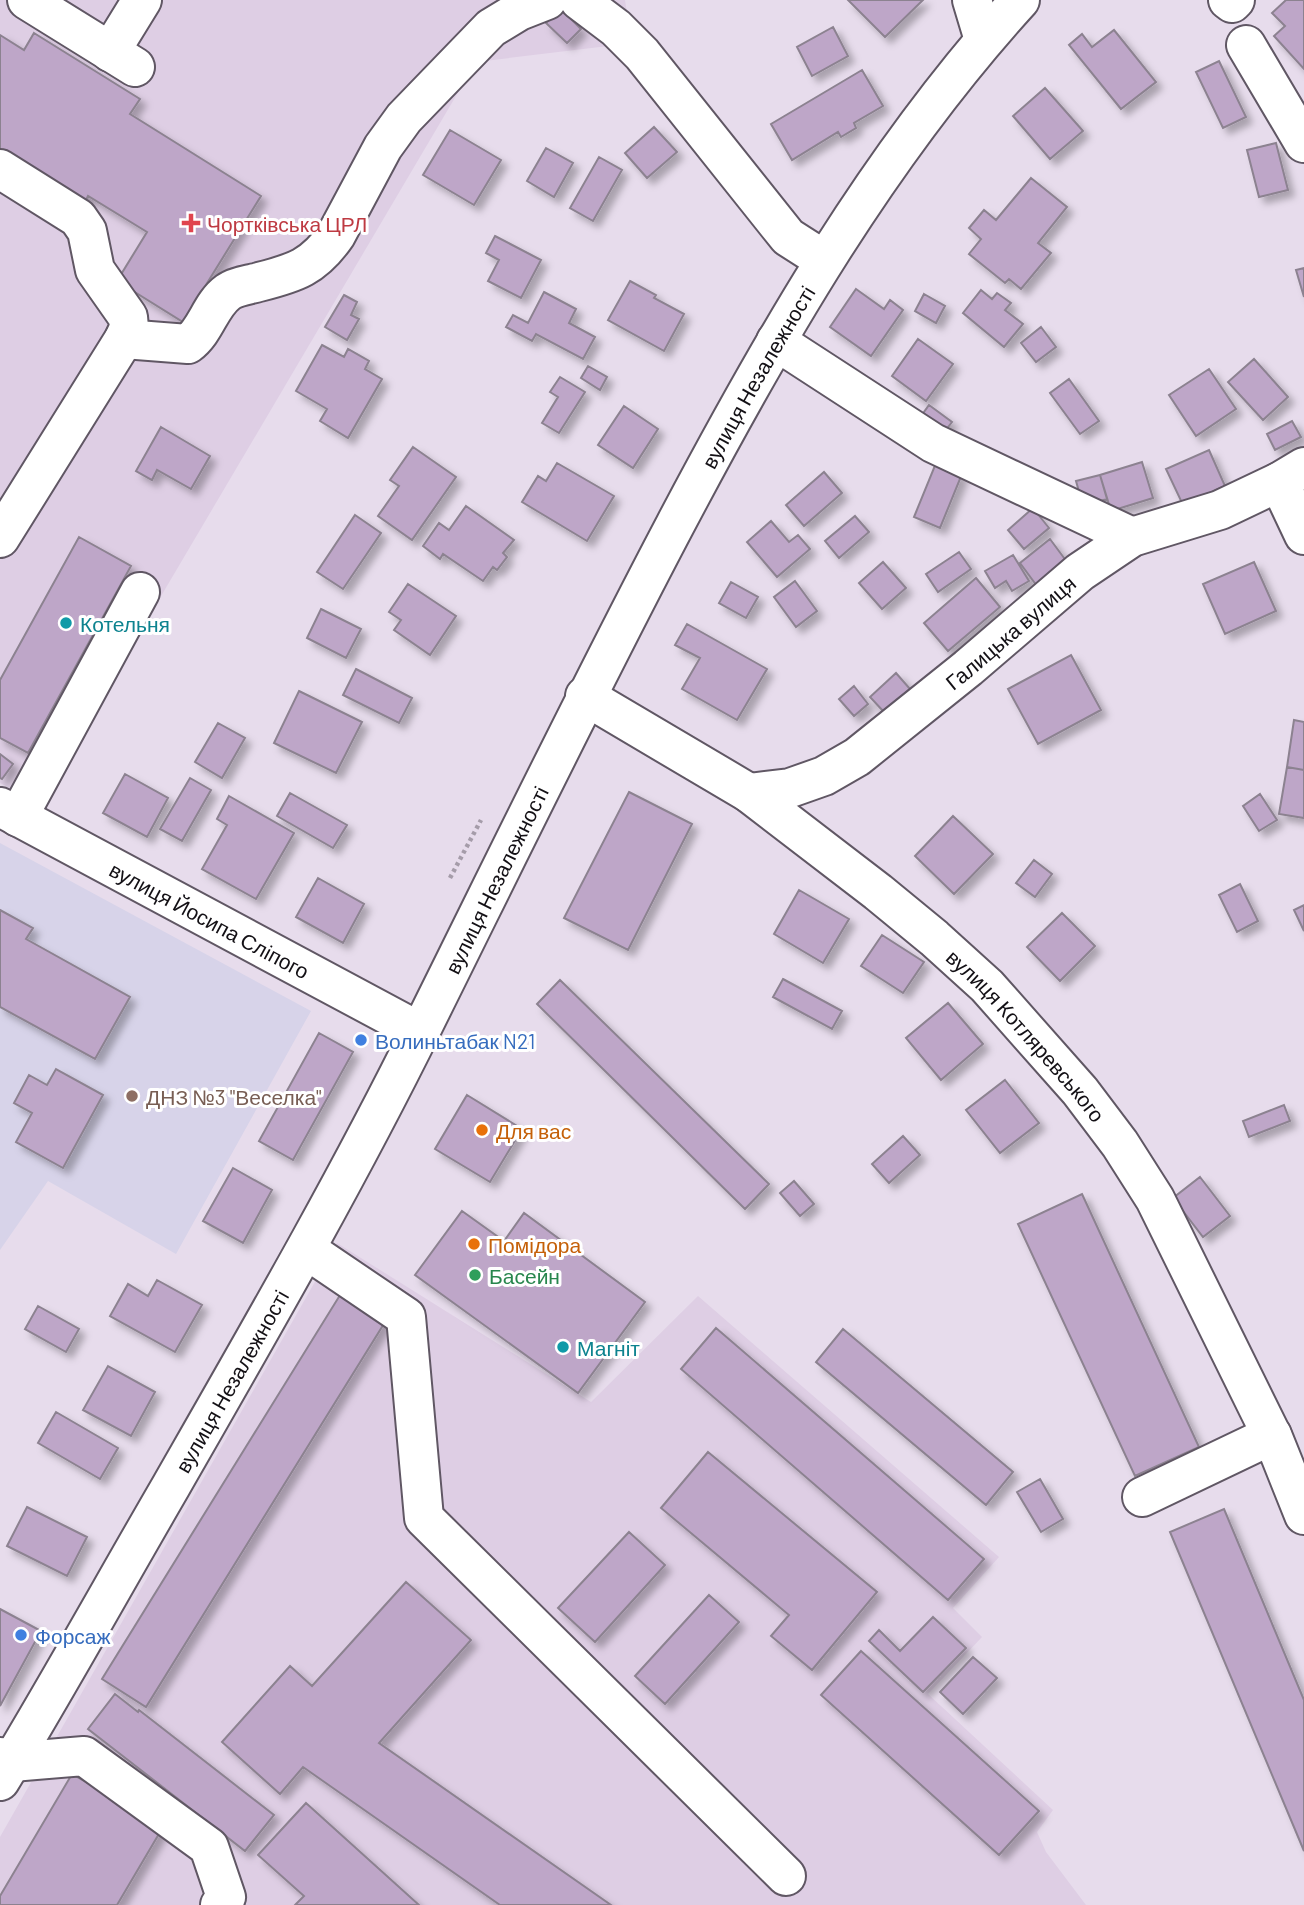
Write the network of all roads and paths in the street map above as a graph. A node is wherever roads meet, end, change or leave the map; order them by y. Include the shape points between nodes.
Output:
1 (27, 0) edge
2 (142, 0) edge
3 (547, 0) edge
4 (579, 0) edge
5 (972, 0) edge
6 (1020, 0) edge
7 (1228, 0) edge
8 (1235, 0) edge
9 (984, 40) junction
10 (1246, 45) dead end
11 (1304, 143) edge
12 (0, 169) edge
13 (824, 260) junction
14 (124, 339) junction
15 (776, 341) junction
16 (1292, 474) edge
17 (1304, 535) edge
18 (1132, 537) junction
19 (0, 538) edge
20 (140, 592) dead end
21 (585, 696) junction
22 (749, 793) junction
23 (9, 812) edge
24 (420, 1032) junction
25 (307, 1250) junction
26 (1272, 1435) junction
27 (1142, 1497) dead end
28 (1304, 1515) edge
29 (4, 1767) edge
30 (786, 1876) dead end
31 (220, 1905) edge

1 - 2 street via 122,60
3 - 14 street via 491,28 404,118 335,235 310,264 292,274 228,292 188,344
4 - 13 street via 642,54 788,237
5 - 9 street
6 - 9 street, вулиця Незалежності
7 - 8 street
9 - 13 street, вулиця Незалежності via 922,116
10 - 11 street
12 - 14 street via 78,218 86,231 95,270 128,317
13 - 15 street, вулиця Незалежності
14 - 19 street
15 - 18 street via 933,443
15 - 21 street, вулиця Незалежності
16 - 17 street, Галицька вулиця
16 - 18 street, Галицька вулиця via 1220,510
18 - 22 street, Галицька вулиця via 1080,572 857,757 790,788
20 - 23 street
21 - 22 street, вулиця Котляревського
21 - 24 street, вулиця Незалежності
22 - 26 street, вулиця Котляревського via 934,938 987,986 1080,1091 1155,1199
23 - 24 street, вулиця Йосипа Сліпого
24 - 25 street, вулиця Незалежності
25 - 29 street, вулиця Незалежності
25 - 30 street via 406,1317 424,1518
26 - 27 street
26 - 28 street, вулиця Котляревського
29 - 31 street via 83,1756 209,1847 226,1897

